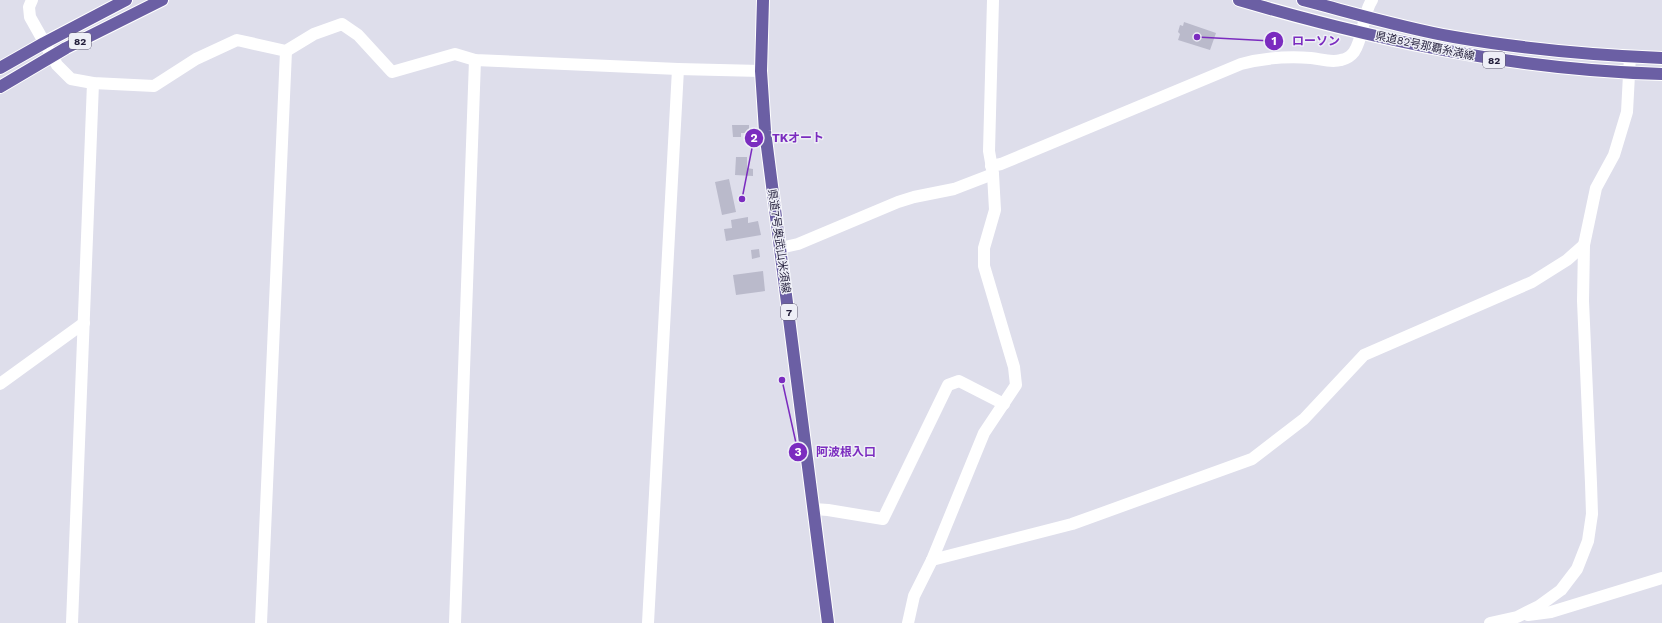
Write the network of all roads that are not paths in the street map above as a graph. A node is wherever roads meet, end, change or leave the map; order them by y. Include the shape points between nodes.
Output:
1 (32, 0) edge
2 (126, 0) edge
3 (162, 0) edge
4 (763, 0) edge
5 (993, 0) edge
6 (1239, 0) edge
7 (1304, 0) edge
8 (1372, 0) edge
9 (1365, 17) junction
10 (1361, 32) junction
11 (41, 38) junction
12 (286, 51) junction
13 (51, 56) junction
14 (1630, 56) junction
15 (1662, 58) edge
16 (475, 60) junction
17 (0, 68) edge
18 (678, 69) junction
19 (761, 71) junction
20 (1629, 72) junction
21 (1662, 74) edge
22 (93, 83) junction
23 (0, 88) edge
24 (992, 170) junction
25 (1584, 245) junction
26 (780, 248) junction
27 (84, 323) junction
28 (0, 384) edge
29 (1004, 404) junction
30 (814, 510) junction
31 (932, 560) junction
32 (1662, 578) edge
33 (1518, 620) edge
34 (72, 623) edge
35 (261, 623) edge
36 (455, 623) edge
37 (648, 623) edge
38 (828, 623) edge
39 (908, 623) edge
40 (1490, 623) edge

1 - 11 street via 29,7 30,17
2 - 11 main road, 82
3 - 13 main road, 82
4 - 19 main road, 県道7号奥武山米須線 / 7
5 - 24 street via 989,151
6 - 10 main road, 県道82号那覇糸満線 / 82
7 - 9 main road, 県道82号那覇糸満線 / 82
8 - 9 street
9 - 10 street
9 - 14 main road, 県道82号那覇糸満線 / 82 via 1453,37 1513,46
10 - 20 main road, 県道82号那覇糸満線 / 82 via 1492,60
10 - 24 street via 1353,52 1342,60 1283,57 1241,64
11 - 13 street
11 - 17 main road, 82
12 - 16 street via 314,34 342,24 358,35 392,72 455,54
12 - 22 street via 237,40 196,59 154,86
12 - 35 street
13 - 22 street via 70,79
13 - 23 main road, 82
14 - 15 main road, 県道82号那覇糸満線 / 82
14 - 20 street
16 - 18 street
16 - 36 street
18 - 19 street
18 - 37 street
19 - 26 main road, 県道7号奥武山米須線 / 7 via 765,131
20 - 21 main road, 県道82号那覇糸満線 / 82
20 - 25 street via 1627,112 1614,155 1596,188
22 - 27 street
24 - 26 street via 954,189 898,202 798,244
24 - 29 street via 995,210 983,258 1016,375 1016,385
25 - 31 street via 1567,260 1532,282 1364,355 1304,419 1252,459 1072,524
25 - 33 street via 1583,301 1592,514 1588,541 1577,569 1561,590
26 - 30 main road, 県道7号奥武山米須線 / 7
27 - 28 street
27 - 34 street
29 - 30 street via 959,381 948,385 883,519
29 - 31 street via 984,432
30 - 38 main road, 県道7号奥武山米須線 / 7
31 - 39 street via 914,596
32 - 33 street
33 - 40 street

